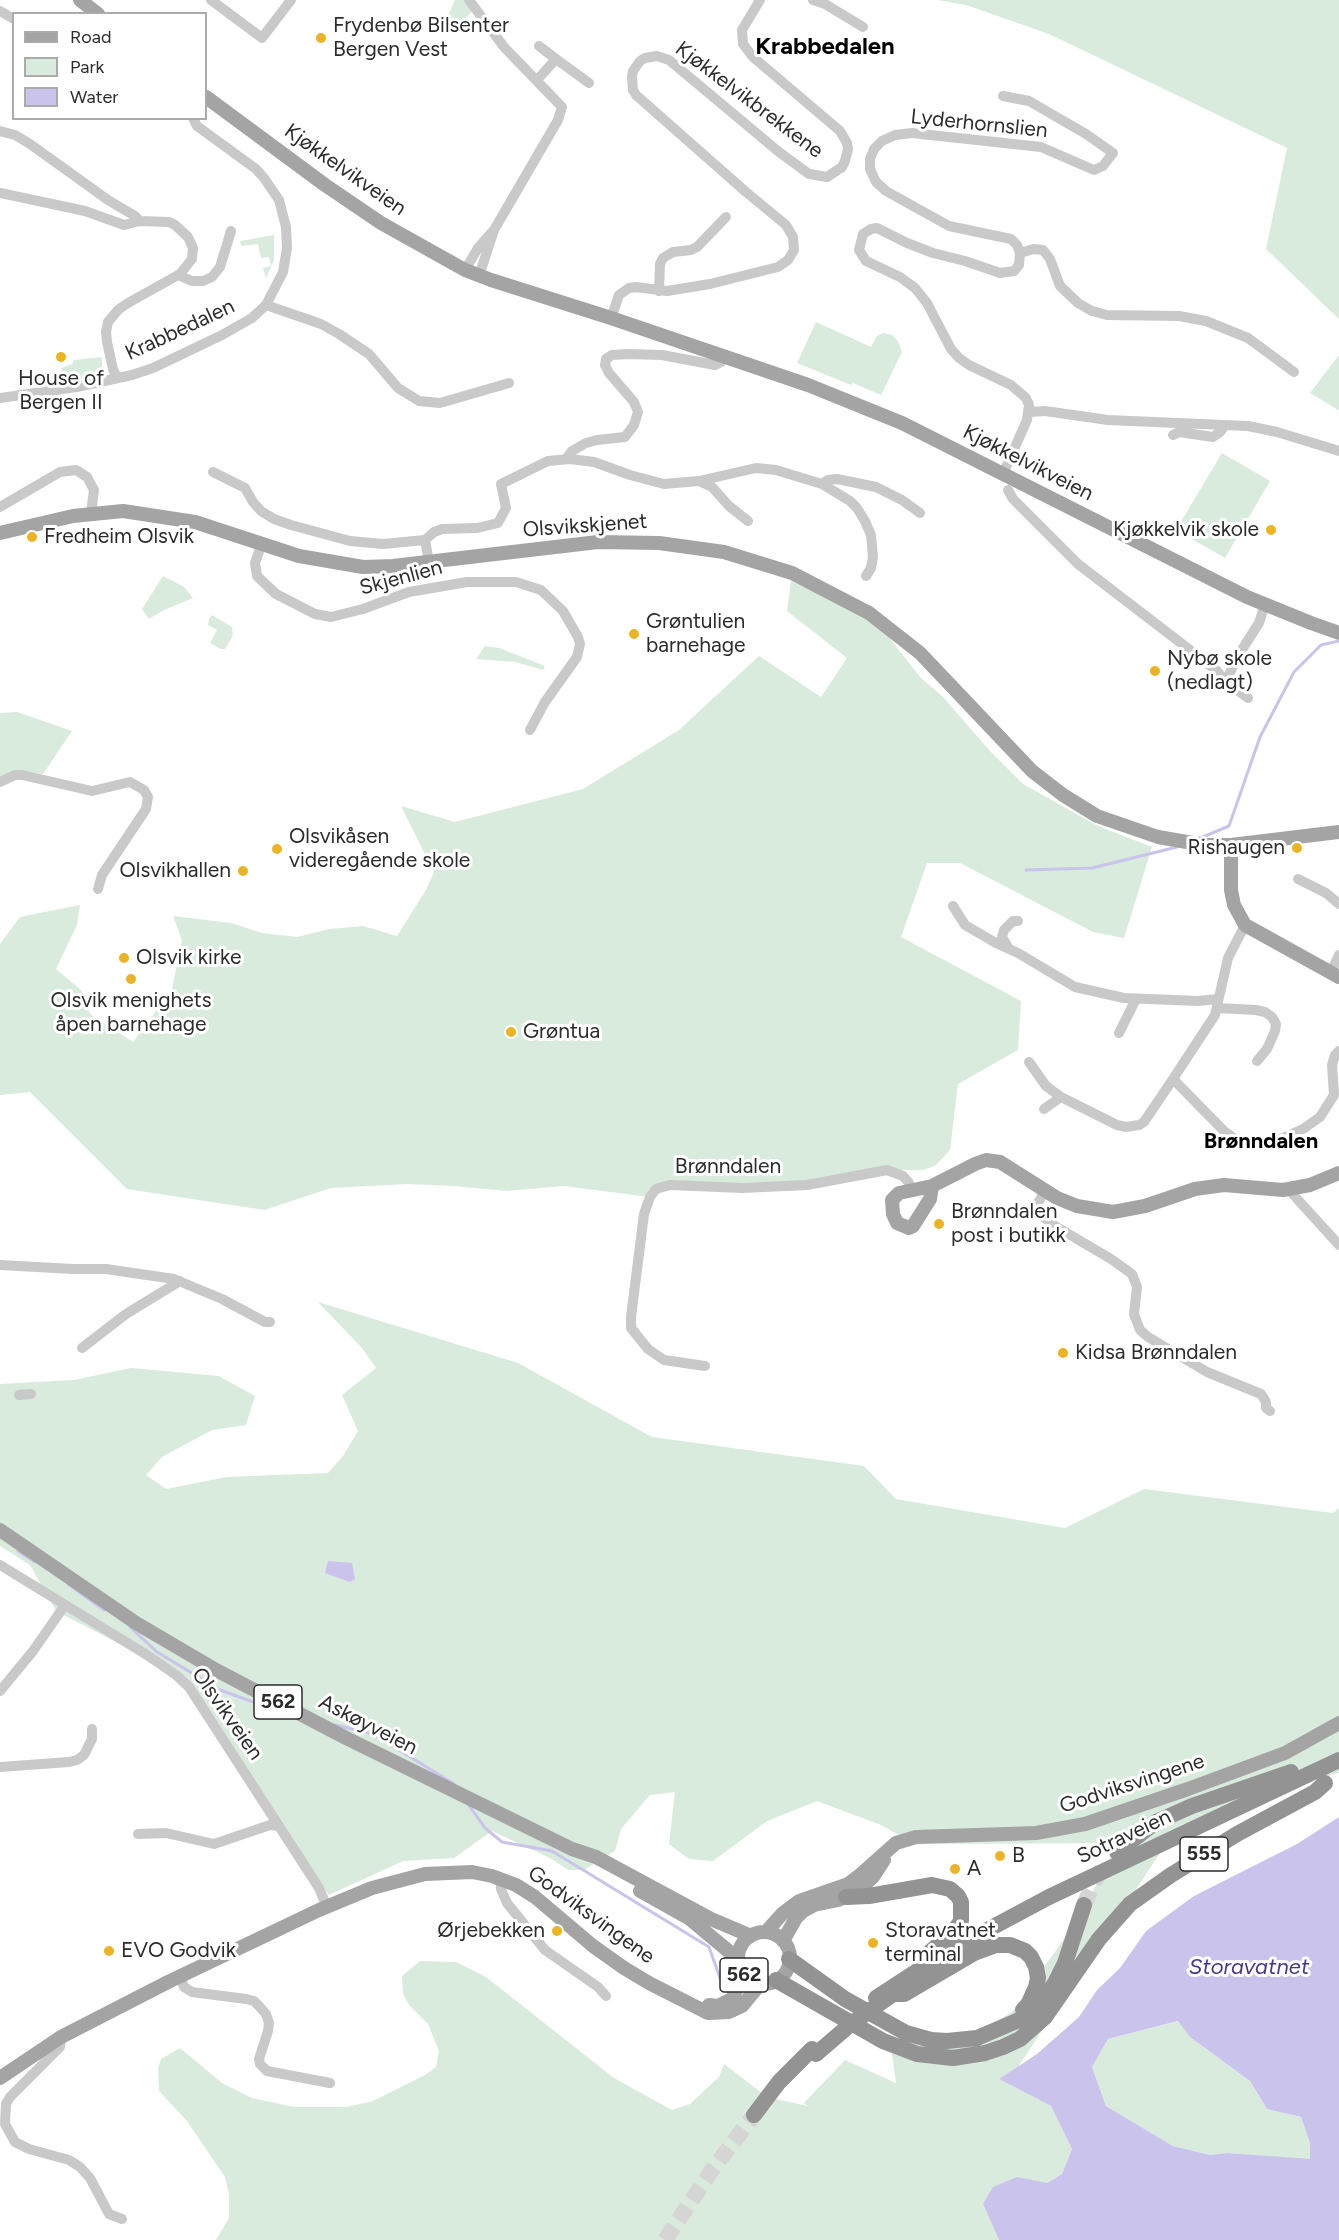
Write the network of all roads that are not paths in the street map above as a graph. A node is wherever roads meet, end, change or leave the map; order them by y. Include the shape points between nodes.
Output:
1 (80, 0) edge
2 (211, 0) edge
3 (291, 0) edge
4 (469, 0) edge
5 (760, 0) edge
6 (813, 0) edge
7 (95, 12) edge
8 (863, 27) dead end
9 (539, 46) dead end
10 (556, 59) junction
11 (537, 80) junction
12 (589, 83) dead end
13 (1003, 96) dead end
14 (207, 98) edge
15 (194, 120) edge
16 (0, 131) edge
17 (0, 194) edge
18 (726, 217) dead end
19 (141, 221) junction
20 (494, 230) junction
21 (231, 231) dead end
22 (1020, 253) junction
23 (465, 270) junction
24 (178, 275) junction
25 (479, 276) junction
26 (659, 291) junction
27 (266, 305) junction
28 (611, 318) junction
29 (725, 356) junction
30 (1294, 372) dead end
31 (117, 378) junction
32 (509, 383) dead end
33 (0, 398) edge
34 (1029, 412) junction
35 (1225, 425) junction
36 (1173, 435) dead end
37 (1339, 451) edge
38 (566, 459) junction
39 (213, 472) dead end
40 (1003, 474) junction
41 (699, 481) junction
42 (822, 484) junction
43 (1008, 490) dead end
44 (0, 507) edge
45 (91, 513) junction
46 (920, 513) dead end
47 (748, 521) dead end
48 (0, 533) edge
49 (424, 540) junction
50 (262, 543) junction
51 (429, 562) junction
52 (866, 576) dead end
53 (1265, 604) junction
54 (1339, 633) edge
55 (1226, 682) junction
56 (1248, 698) dead end
57 (530, 730) dead end
58 (0, 782) edge
59 (1339, 832) edge
60 (1231, 845) junction
61 (1298, 879) dead end
62 (98, 889) dead end
63 (1339, 904) edge
64 (953, 906) dead end
65 (1018, 921) dead end
66 (1245, 925) junction
67 (1008, 947) junction
68 (1339, 955) edge
69 (1335, 974) edge
70 (1136, 999) junction
71 (1218, 1003) junction
72 (1119, 1033) dead end
73 (1339, 1051) edge
74 (1257, 1061) dead end
75 (1029, 1062) dead end
76 (1173, 1079) junction
77 (1060, 1097) junction
78 (1044, 1109) dead end
79 (1339, 1173) edge
80 (932, 1186) junction
81 (912, 1190) junction
82 (1289, 1190) junction
83 (1045, 1191) junction
84 (1339, 1245) edge
85 (0, 1265) edge
86 (180, 1281) junction
87 (270, 1322) dead end
88 (82, 1348) dead end
89 (705, 1366) dead end
90 (1270, 1411) dead end
91 (0, 1530) edge
92 (0, 1564) edge
93 (65, 1605) junction
94 (0, 1691) edge
95 (1339, 1723) edge
96 (92, 1729) dead end
97 (1339, 1751) edge
98 (1339, 1760) edge
99 (0, 1767) edge
100 (1332, 1779) edge
101 (279, 1826) junction
102 (138, 1834) dead end
103 (891, 1840) junction
104 (1179, 1842) junction
105 (572, 1849) junction
106 (1117, 1852) dead end
107 (501, 1879) junction
108 (846, 1897) junction
109 (1084, 1905) tunnel mouth
110 (327, 1907) junction
111 (766, 1932) junction
112 (750, 1936) junction
113 (783, 1941) junction
114 (738, 1959) junction
115 (789, 1959) junction
116 (933, 1964) junction
117 (744, 1974) junction
118 (180, 1976) junction
119 (769, 1982) junction
120 (606, 1996) dead end
121 (687, 2002) junction
122 (999, 2030) junction
123 (61, 2037) junction
124 (814, 2051) junction
125 (0, 2078) edge
126 (330, 2083) dead end
127 (754, 2115) tunnel mouth
128 (122, 2219) dead end

1 - 7 main road
2 - 3 street via 262,38
4 - 11 street via 504,47
5 - 26 street, Kjøkkelvikbrekkene via 742,30 743,44 753,57 840,131 848,149 845,161 827,177 809,174 669,60 657,56 640,61 632,77 636,95 786,225 795,243 792,255 777,267 680,290
6 - 8 street
9 - 10 street
10 - 11 street
10 - 12 street
11 - 20 street via 560,103 562,112
13 - 22 street, Lyderhornslien via 1029,101 1113,153 1103,166 1094,170 1041,147 901,134 882,141 874,149 870,169 876,182 912,207 950,226 1011,240
14 - 23 main road, Kjøkkelvikveien via 381,223
15 - 27 street, Krabbedalen via 256,169 279,200 287,248 283,272
16 - 19 street via 30,144
17 - 19 street via 85,211 124,225
18 - 26 street via 696,247 663,258
19 - 24 street via 169,222 188,237 192,259
20 - 23 street
20 - 25 street
21 - 24 street via 220,267 212,277 192,281
22 - 30 street via 1043,250 1066,292 1092,311 1206,321 1248,338
22 - 34 street via 1014,272 1004,273 918,249 878,228 863,234 859,242 866,261 915,288 958,358 1020,390
23 - 25 main road, Kjøkkelvikveien
24 - 31 street via 128,303 108,322 107,342
25 - 28 main road, Kjøkkelvikveien
26 - 28 street, Kjøkkelvikbrekkene via 636,287 624,291
27 - 31 street, Krabbedalen via 222,335 153,368
27 - 32 street, Krabbedalen via 339,334 369,354 398,388 419,401 440,403
28 - 29 main road, Kjøkkelvikveien
29 - 38 street via 715,365 662,355 612,355 605,365 634,402 638,412 634,425 625,437 586,443
29 - 40 main road, Kjøkkelvikveien via 902,423
31 - 33 street, Krabbedalen
34 - 35 street
34 - 40 street
35 - 36 street via 1213,437 1179,432
35 - 37 street via 1277,432
38 - 41 street via 586,460 664,484
38 - 49 street via 536,465 501,483 506,508 498,523 442,529
39 - 49 street via 245,488 261,511 291,525 350,541
40 - 53 main road, Kjøkkelvikveien
41 - 42 street via 756,468
41 - 47 street via 712,487
42 - 46 street via 837,479 876,487
42 - 52 street via 850,501 865,520 873,557
43 - 55 street via 1078,564 1216,670
44 - 45 street via 60,472 76,470 87,477 94,490
45 - 48 main road, Olsvikskjenet
45 - 50 main road, Olsvikskjenet via 123,511 174,518
49 - 51 street
50 - 51 main road, Olsvikskjenet via 299,556 343,564 393,566
50 - 57 street, Skjenlien via 255,563 257,576 285,600 315,614 331,616 409,592 467,582 516,582 541,590 563,611 580,644 574,662
51 - 60 main road, Olsvikskjenet via 598,542 636,542 724,552 792,573 869,613 899,636 950,683 1032,771 1079,806 1158,837
53 - 54 main road, Kjøkkelvikveien
53 - 55 street via 1259,623
55 - 56 street
58 - 62 street via 22,775 92,791 130,782 144,790 148,796 146,809 102,875
59 - 60 main road, Olsvikskjenet
60 - 66 main road via 1231,890
61 - 63 street
64 - 67 street via 965,925
65 - 67 street via 1004,930 1002,937
66 - 69 main road
66 - 71 street via 1228,957
67 - 70 street via 1075,987
68 - 69 street
70 - 71 street
70 - 72 street
71 - 74 street via 1265,1012 1272,1017 1275,1031
71 - 76 street
73 - 76 street via 1332,1065 1334,1095 1320,1117 1303,1129 1267,1143 1238,1141
75 - 77 street via 1046,1086
76 - 77 street via 1144,1122 1134,1126 1118,1125
77 - 78 street
79 - 82 main road
80 - 81 main road
80 - 81 main road via 930,1199 909,1228 897,1223 892,1200 899,1193
80 - 83 main road via 975,1164 993,1160
81 - 89 street, Brønndalen via 903,1176 887,1170 807,1185 670,1185 656,1189 644,1214 632,1328 648,1350 664,1360
82 - 83 main road via 1224,1185 1113,1212 1077,1206
82 - 84 street
83 - 90 street via 1036,1206 1037,1212 1132,1274 1137,1287 1134,1314 1140,1330 1207,1372 1261,1394
85 - 86 street via 106,1269
86 - 87 street
86 - 88 street via 126,1314
91 - 105 main road, Askøyveien / 562 via 136,1623 216,1670
92 - 93 street, Olsvikveien
93 - 94 street
93 - 101 street, Olsvikveien via 147,1655 189,1687
95 - 103 main road, Godviksvingene via 1285,1753 1085,1824 1036,1833
96 - 99 street via 86,1752 77,1760
97 - 106 highway, 555 via 1156,1822
98 - 104 highway, Sotraveien / 555
100 - 104 highway, Sotraveien / 555
100 - 119 highway, 555 via 1236,1834 1130,1904 1099,1940 1046,2017 1003,2048 961,2058 917,2054 883,2041
101 - 102 street via 214,1844 166,1833
101 - 110 street, Olsvikveien
103 - 108 main road via 884,1862 866,1885
103 - 111 main road, Godviksvingene via 861,1875 848,1884 799,1901
104 - 116 highway, Sotraveien / 555 via 1049,1897
105 - 112 main road, Askøyveien / 562 via 596,1857
105 - 114 main road, Askøyveien / 562 via 591,1864 690,1920
107 - 110 main road, Godviksvingene via 472,1872 425,1874 372,1888
107 - 120 street, Godviksvingene via 507,1902 545,1950
107 - 121 main road, Godviksvingene via 535,1898 624,1968
108 - 113 main road via 803,1911
108 - 116 highway, 555 via 932,1886 950,1889 961,1902 961,1921
109 - 122 highway, 555 via 1055,1983 1031,2012
110 - 118 main road, Godviksvingene
111 - 112 main road, 562
111 - 113 main road, 562
112 - 114 main road, 562 via 742,1944
113 - 115 main road, 562
114 - 117 main road, 562
115 - 119 main road, 562 via 786,1971
115 - 122 highway, 555 via 845,2000 906,2033 947,2041 977,2038
116 - 122 highway, 555 via 996,1945 1019,1947 1031,1957 1038,1978 1033,1996
116 - 124 highway, 555 via 871,2002
116 - 124 highway, 555, bridge via 904,1994 894,1994
117 - 119 main road, 562 via 752,1981
117 - 121 main road, Godviksvingene via 726,2003 718,2006
118 - 123 main road, Godviksvingene
118 - 126 street via 184,1987 192,1992 246,1999 258,2005 269,2023 259,2059 267,2071
119 - 121 main road, Godviksvingene via 729,2012 708,2013
123 - 125 main road, Godviksvingene
123 - 128 street via 60,2047 10,2097 5,2124 15,2142 80,2167 109,2214
124 - 127 highway, 555

